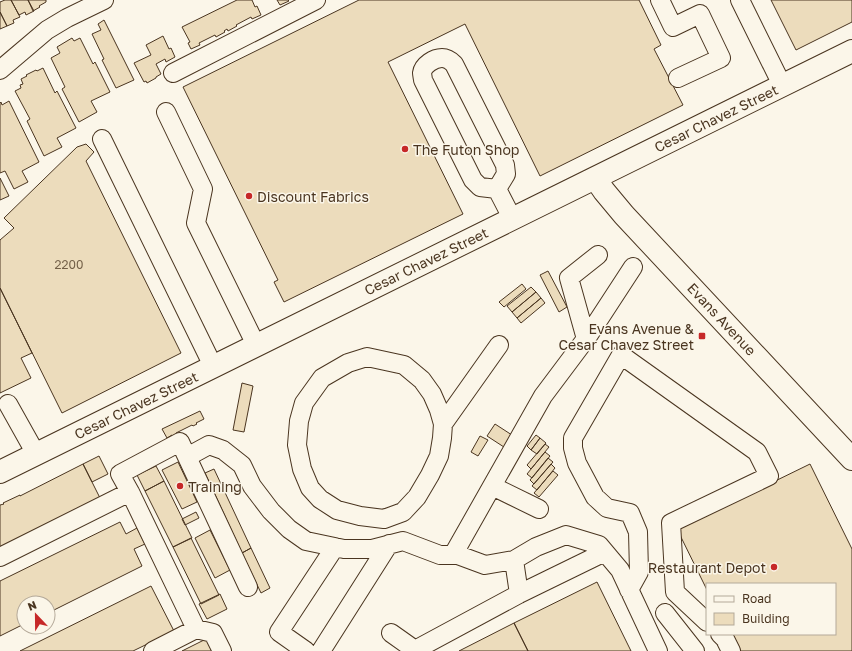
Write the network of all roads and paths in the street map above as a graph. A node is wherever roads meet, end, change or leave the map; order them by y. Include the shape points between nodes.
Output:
1 (104, 0) edge
2 (316, 0) edge
3 (660, 0) edge
4 (740, 0) edge
5 (852, 51) edge
6 (0, 70) edge
7 (173, 73) dead end
8 (678, 78) dead end
9 (782, 85) junction
10 (166, 112) dead end
11 (102, 139) dead end
12 (595, 178) junction
13 (497, 189) junction
14 (512, 218) junction
15 (598, 256) dead end
16 (633, 266) dead end
17 (586, 339) junction
18 (256, 345) junction
19 (499, 345) dead end
20 (213, 366) junction
21 (8, 404) dead end
22 (443, 424) junction
23 (850, 453) edge
24 (36, 454) junction
25 (187, 457) junction
26 (0, 472) edge
27 (492, 486) junction
28 (130, 492) junction
29 (539, 509) dead end
30 (384, 519) junction
31 (396, 542) junction
32 (334, 547) junction
33 (605, 552) junction
34 (453, 555) junction
35 (0, 557) edge
36 (514, 560) junction
37 (248, 587) dead end
38 (629, 590) junction
39 (519, 594) junction
40 (665, 613) dead end
41 (706, 621) edge
42 (196, 629) junction
43 (391, 633) dead end
44 (721, 635) edge
45 (153, 651) edge
46 (222, 651) edge
47 (306, 651) edge
48 (321, 651) edge
49 (658, 651) edge
50 (695, 651) edge
51 (731, 651) edge

1 - 6 street via 47,30
2 - 7 street
3 - 8 street via 673,27 700,14 721,58
4 - 9 street
5 - 9 main road, Cesar Chavez Street
9 - 12 main road, Cesar Chavez Street
10 - 18 street via 203,189 196,223
11 - 20 street
12 - 14 main road, Cesar Chavez Street
12 - 23 main road, Evans Avenue via 624,215
13 - 13 street via 506,174 505,165 458,71 449,60 432,60 425,66 423,80 458,151 473,180 480,187
13 - 14 street
14 - 18 main road, Cesar Chavez Street
15 - 17 street via 569,278
16 - 17 street
17 - 27 street via 543,396
18 - 20 main road, Cesar Chavez Street
19 - 22 street
20 - 24 main road, Cesar Chavez Street
21 - 24 street
22 - 30 street via 439,456 417,497 403,512
22 - 30 street via 432,394 422,380 404,365 367,357 348,363 322,378 304,403 297,445 302,469 310,488 337,510
24 - 26 main road, Cesar Chavez Street
25 - 28 street via 180,442 120,474
25 - 32 street via 209,445 224,450 242,465 252,486 289,529 306,541
25 - 37 street
27 - 29 street
27 - 34 street
28 - 35 street
28 - 42 street
30 - 31 street
31 - 32 street via 372,548
31 - 34 street via 440,555
31 - 48 street
32 - 47 street via 279,632
33 - 36 street via 599,545 566,535 536,547
33 - 38 street via 620,570
33 - 39 street
34 - 36 street via 485,565
36 - 39 street
38 - 41 street via 639,572 638,532 630,512 607,508 595,498 577,463 573,448 573,438 621,355 757,452 769,476 671,523 675,592
38 - 49 street
39 - 43 street via 415,650
40 - 50 street
42 - 45 street
42 - 46 street via 213,633
44 - 51 street

